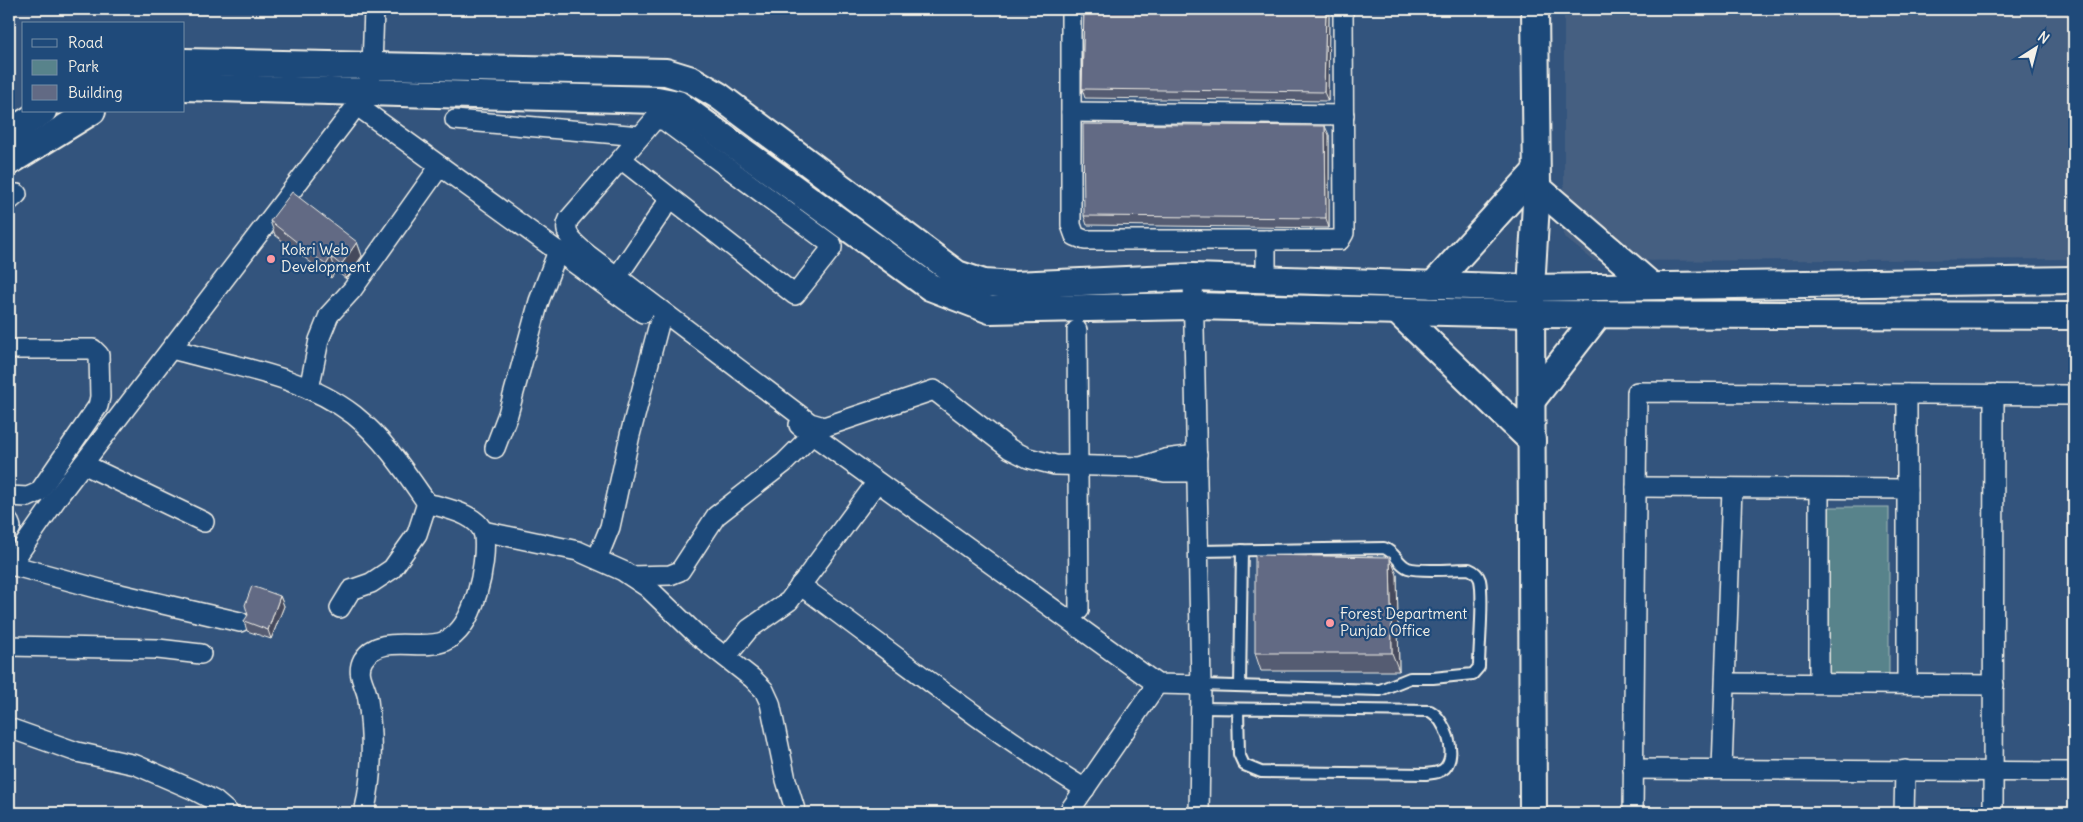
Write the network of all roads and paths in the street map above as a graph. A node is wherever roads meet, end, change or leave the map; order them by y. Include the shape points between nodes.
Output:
1 (374, 9) edge
2 (1071, 9) edge
3 (1343, 9) edge
4 (1535, 9) edge
5 (185, 62) edge
6 (372, 67) junction
7 (185, 86) edge
8 (361, 99) junction
9 (41, 112) edge
10 (90, 112) edge
11 (1071, 112) junction
12 (1344, 115) junction
13 (454, 120) dead end
14 (9, 133) edge
15 (640, 136) junction
16 (620, 159) junction
17 (9, 162) edge
18 (440, 166) junction
19 (1537, 179) junction
20 (670, 199) junction
21 (1266, 240) junction
22 (558, 252) junction
23 (617, 277) junction
24 (1193, 277) junction
25 (1266, 280) junction
26 (2074, 280) edge
27 (1433, 285) junction
28 (1652, 286) junction
29 (1531, 288) junction
30 (1194, 306) junction
31 (1397, 311) junction
32 (1532, 314) junction
33 (1598, 315) junction
34 (2074, 316) edge
35 (659, 324) junction
36 (1077, 330) dead end
37 (9, 349) edge
38 (172, 349) junction
39 (309, 389) junction
40 (1907, 394) junction
41 (1994, 394) junction
42 (2074, 395) edge
43 (1532, 400) junction
44 (812, 435) junction
45 (1532, 441) junction
46 (495, 448) dead end
47 (83, 464) junction
48 (1197, 464) junction
49 (1078, 466) junction
50 (877, 482) junction
51 (1636, 487) junction
52 (1732, 488) junction
53 (1819, 489) junction
54 (1907, 489) junction
55 (9, 496) edge
56 (427, 504) junction
57 (9, 522) edge
58 (204, 522) dead end
59 (9, 531) edge
60 (483, 531) junction
61 (1242, 550) junction
62 (1198, 551) junction
63 (596, 559) junction
64 (10, 566) edge
65 (630, 576) junction
66 (800, 585) junction
67 (340, 608) dead end
68 (1079, 610) dead end
69 (240, 622) dead end
70 (9, 646) edge
71 (201, 654) dead end
72 (726, 657) junction
73 (1726, 683) junction
74 (1157, 684) junction
75 (1819, 684) junction
76 (1907, 684) junction
77 (1201, 685) junction
78 (1994, 685) junction
79 (1240, 686) junction
80 (1200, 708) junction
81 (1238, 709) junction
82 (9, 728) edge
83 (1634, 769) junction
84 (1722, 769) junction
85 (1904, 770) junction
86 (1994, 771) junction
87 (2074, 772) edge
88 (1085, 789) junction
89 (230, 813) edge
90 (364, 813) edge
91 (796, 813) edge
92 (1068, 813) edge
93 (1199, 813) edge
94 (1533, 813) edge
95 (1633, 813) edge
96 (1904, 813) edge
97 (1994, 813) edge

1 - 6 street
2 - 11 street
3 - 12 street
4 - 19 main road
5 - 6 main road
6 - 8 street
6 - 24 main road via 666,72 692,80 719,96 957,274 984,283 1014,285
7 - 8 main road
8 - 18 street
8 - 30 main road via 657,100 678,104 930,287 990,310
8 - 38 street
9 - 14 main road
10 - 17 main road
11 - 12 street
11 - 21 street via 1071,225 1075,236 1085,240
12 - 21 street via 1344,233 1340,240
13 - 15 street
15 - 16 street
15 - 20 street via 655,119 665,121 831,244 832,248 795,295
16 - 20 street
16 - 23 street via 570,219 566,229 576,245
18 - 22 street
18 - 39 street via 352,290 329,315 319,340
19 - 27 main road
19 - 28 main road
19 - 29 main road
20 - 23 street
21 - 25 street
22 - 35 street
22 - 46 street
23 - 49 street via 815,426 824,427 934,390 1010,449 1055,465
24 - 25 main road
24 - 30 street
25 - 27 main road
26 - 28 main road
27 - 29 main road
28 - 29 main road
29 - 32 main road
30 - 31 main road
30 - 48 street
31 - 32 main road
31 - 45 main road
32 - 33 main road
32 - 43 main road
33 - 34 main road
33 - 43 main road
35 - 44 street
35 - 63 street via 610,527
36 - 49 street
37 - 55 street via 93,349 99,355 100,397 98,406 39,492 28,497
38 - 39 street via 285,378
38 - 47 street
39 - 56 street via 356,416 406,470
40 - 41 street
40 - 51 street via 1639,391 1635,396
40 - 54 street
41 - 42 street
41 - 78 street
43 - 45 main road
44 - 50 street
44 - 65 street via 784,464 716,516 680,571 670,576
45 - 94 main road
47 - 58 street
47 - 64 street
48 - 49 street via 1165,459 1141,467
48 - 62 street
49 - 68 street
50 - 66 street
50 - 74 street
51 - 52 street
51 - 83 street
52 - 53 street
52 - 73 street
53 - 54 street
53 - 75 street
54 - 76 street
56 - 60 street via 457,512 475,522
56 - 67 street via 417,534 392,569 371,583 351,590
57 - 59 street
60 - 63 street via 553,545
60 - 90 street via 485,564 474,603 456,632 446,641 425,646 397,644 379,649 362,661 360,672 368,700 372,740 370,787
61 - 62 lane
61 - 79 lane
61 - 79 lane via 1384,548 1412,569 1469,569 1480,578 1479,667 1473,674 1410,678 1380,690
62 - 77 street
63 - 65 street
64 - 69 street
65 - 72 street via 647,587 697,635
66 - 72 street via 788,601 749,629
66 - 88 street via 960,705
70 - 71 street via 158,649
72 - 91 street via 764,690 770,703
73 - 75 street
73 - 84 street
74 - 77 street
74 - 88 street
75 - 76 street
76 - 78 street
77 - 79 lane
77 - 80 street
78 - 86 street
80 - 81 lane
80 - 93 street
81 - 81 lane via 1430,710 1444,722 1449,736 1449,760 1438,772 1426,774 1261,772 1244,765 1238,754
82 - 89 street via 77,752 136,765 194,790
83 - 84 street
83 - 95 street
84 - 85 street
85 - 86 street
85 - 96 street
86 - 87 street
86 - 97 street
88 - 92 street

